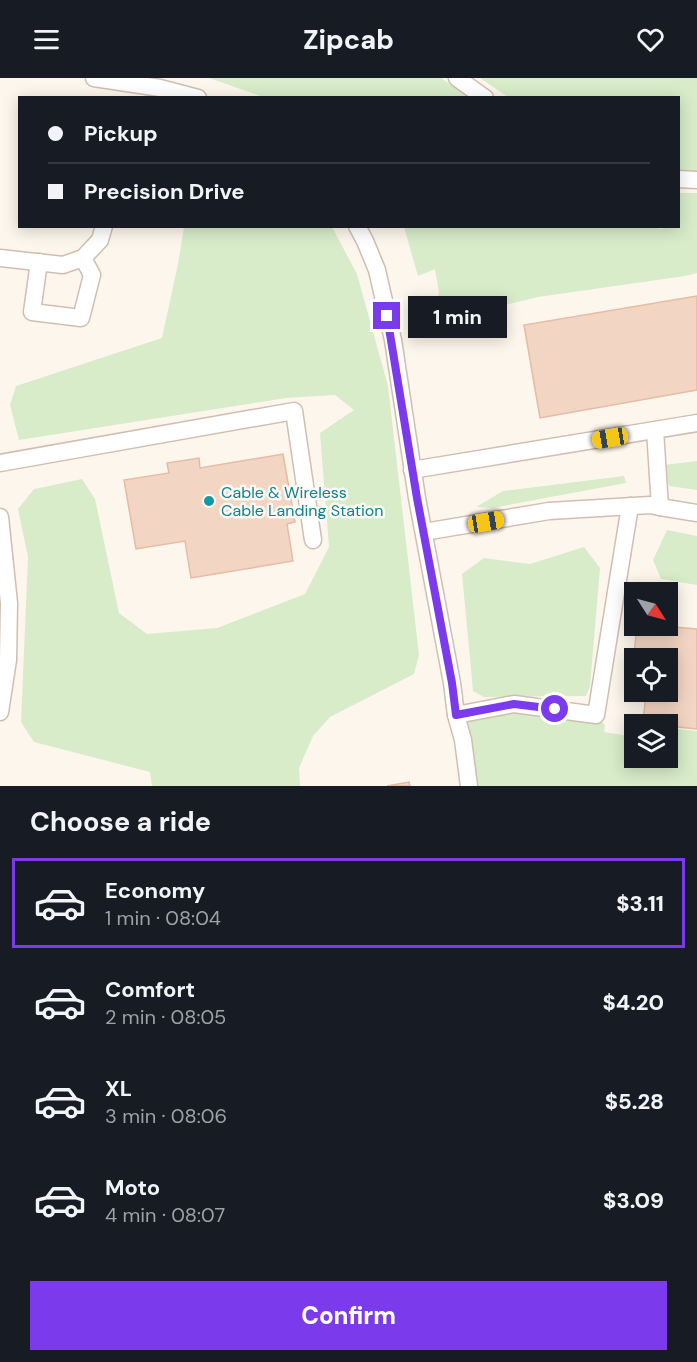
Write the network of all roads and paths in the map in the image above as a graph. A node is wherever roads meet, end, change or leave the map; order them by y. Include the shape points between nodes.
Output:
1 (94, 78) edge
2 (457, 78) edge
3 (136, 91) edge
4 (180, 96) edge
5 (482, 96) edge
6 (680, 179) edge
7 (697, 180) edge
8 (104, 228) edge
9 (358, 228) edge
10 (0, 258) edge
11 (82, 258) junction
12 (39, 262) junction
13 (697, 423) edge
14 (655, 430) junction
15 (0, 463) edge
16 (412, 470) junction
17 (630, 506) junction
18 (660, 507) junction
19 (697, 513) edge
20 (0, 517) edge
21 (424, 532) junction
22 (313, 540) dead end
23 (0, 712) edge
24 (456, 715) junction
25 (469, 786) edge

1 - 3 street
2 - 5 street
3 - 4 street
6 - 7 street
8 - 11 street via 100,240
9 - 16 street via 377,270 393,340
10 - 12 street
11 - 12 street via 63,265
11 - 12 street via 92,275 81,318 32,312
13 - 14 street
14 - 16 street
14 - 18 street
15 - 22 street via 294,411
16 - 21 street
17 - 18 street
17 - 21 street via 549,510
17 - 24 street via 596,715 514,704
18 - 19 street
20 - 23 street via 9,603 8,660
21 - 24 street
24 - 25 street

